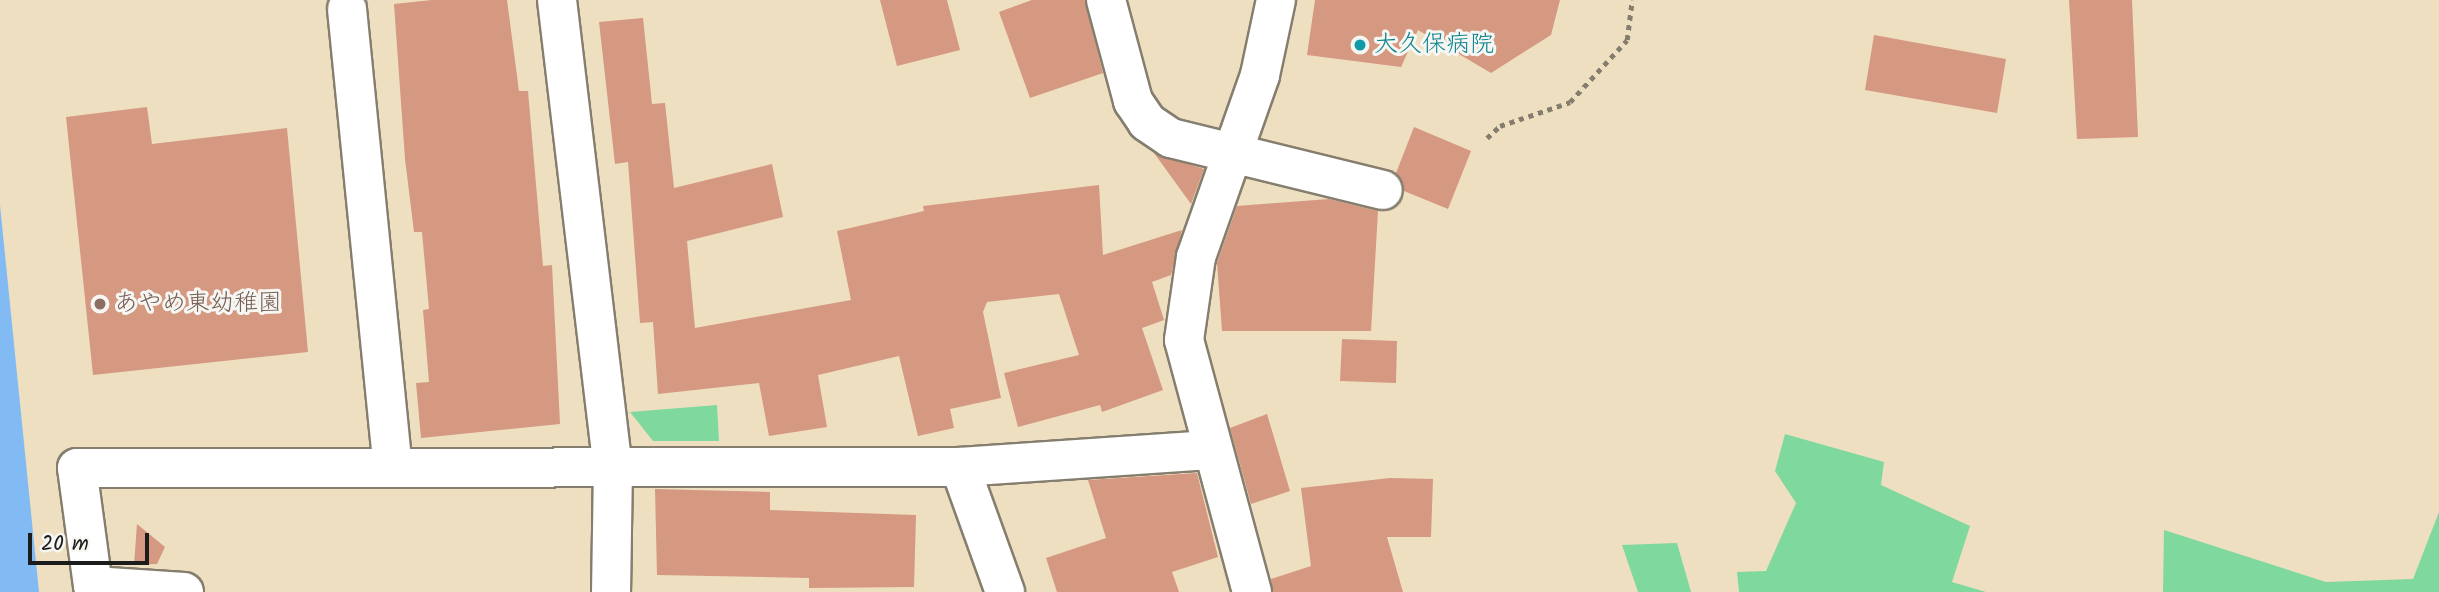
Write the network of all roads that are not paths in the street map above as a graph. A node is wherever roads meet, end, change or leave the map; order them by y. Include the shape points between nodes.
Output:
1 (556, 0) edge
2 (1106, 0) edge
3 (1276, 0) edge
4 (347, 9) dead end
5 (1232, 148) junction
6 (1383, 190) dead end
7 (1209, 450) junction
8 (393, 467) junction
9 (612, 467) junction
10 (960, 467) junction
11 (184, 592) edge
12 (611, 592) edge
13 (1005, 592) edge
14 (1252, 592) edge

1 - 9 street
2 - 5 street via 1133,100 1147,122 1171,138
3 - 5 street via 1260,75
4 - 8 street
5 - 6 street
5 - 7 street via 1195,257 1184,340
7 - 10 street
7 - 14 street
8 - 9 street
8 - 11 street via 76,468 93,586
9 - 10 street
9 - 12 street
10 - 13 street

